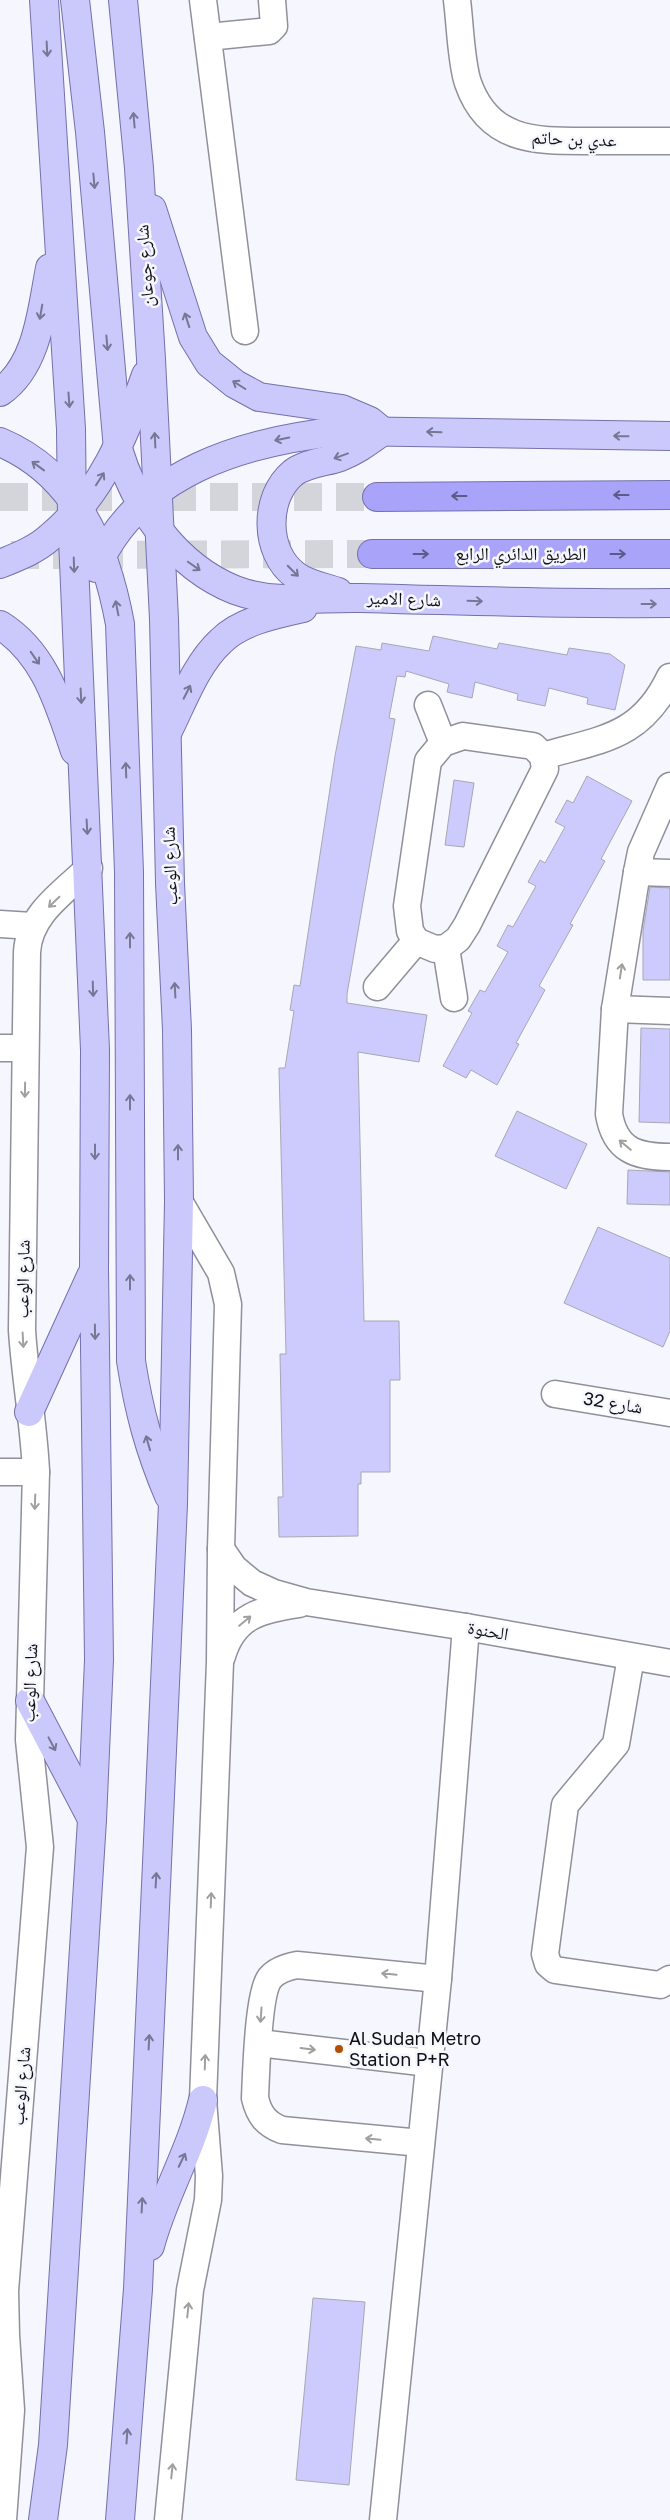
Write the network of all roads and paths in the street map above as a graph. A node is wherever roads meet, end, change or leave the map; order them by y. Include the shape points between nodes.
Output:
1 (44, 0) edge
2 (75, 0) edge
3 (123, 0) edge
4 (203, 0) edge
5 (272, 0) edge
6 (457, 0) edge
7 (208, 37) junction
8 (670, 141) edge
9 (139, 168) junction
10 (57, 229) junction
11 (245, 331) dead end
12 (151, 359) junction
13 (0, 392) edge
14 (383, 431) junction
15 (670, 436) edge
16 (0, 442) edge
17 (118, 449) junction
18 (670, 495) edge
19 (376, 496) tunnel mouth
20 (149, 497) junction
21 (74, 507) junction
22 (160, 532) junction
23 (372, 554) tunnel mouth
24 (670, 554) edge
25 (102, 555) junction
26 (0, 564) edge
27 (356, 598) junction
28 (670, 604) edge
29 (0, 624) edge
30 (79, 647) junction
31 (670, 677) edge
32 (428, 705) dead end
33 (165, 735) junction
34 (443, 743) junction
35 (543, 756) junction
36 (85, 778) junction
37 (670, 786) edge
38 (89, 868) junction
39 (637, 872) junction
40 (670, 873) edge
41 (0, 924) edge
42 (32, 926) junction
43 (416, 941) junction
44 (446, 948) junction
45 (377, 987) dead end
46 (454, 998) dead end
47 (615, 1009) junction
48 (670, 1011) edge
49 (12, 1048) edge
50 (670, 1157) edge
51 (179, 1201) junction
52 (94, 1268) junction
53 (555, 1394) dead end
54 (29, 1412) junction
55 (670, 1413) edge
56 (0, 1472) edge
57 (36, 1472) junction
58 (173, 1504) junction
59 (221, 1550) junction
60 (306, 1602) junction
61 (466, 1627) junction
62 (631, 1657) junction
63 (220, 1662) junction
64 (670, 1663) edge
65 (30, 1701) junction
66 (92, 1820) junction
67 (438, 1979) junction
68 (670, 1979) edge
69 (259, 2044) junction
70 (429, 2063) junction
71 (203, 2100) junction
72 (421, 2144) junction
73 (138, 2289) junction
74 (3, 2520) edge
75 (44, 2520) edge
76 (120, 2520) edge
77 (168, 2520) edge
78 (384, 2520) edge

1 -> 10 main road
2 -> 17 main road
9 -> 3 main road, شارع جوعان
4 - 7 street
5 - 7 street via 274,26 269,31
6 - 8 street, عدي بن حاتم via 468,81 477,104 494,122 514,134 538,141
7 - 11 street
9 - 12 main road, شارع جوعان
14 -> 9 main road via 370,421 342,410 258,397 235,384 210,363 193,337
10 -> 13 main road via 33,345 20,371
10 -> 21 main road
12 - 17 main road
20 -> 12 main road, شارع جوعان
15 -> 14 main road
14 -> 20 main road via 326,432 262,443 224,456
14 -> 27 main road via 357,449 294,472 282,485 272,508 271,529 279,554 294,574
21 -> 16 main road via 44,470
17 - 20 main road via 127,478
21 -> 17 main road via 100,480
18 -> 19 highway
20 - 22 main road, شارع جوعان
20 - 25 main road
21 - 25 main road
21 - 26 main road via 50,538
21 -> 30 main road
22 -> 27 main road, شارع الامير via 187,561 235,590 274,599
22 - 33 main road, شارع الوعب
23 -> 24 highway, الطريق الدائري الرابع
25 - 30 main road via 90,582
58 -> 25 main road via 153,1458 139,1410 131,1360 129,872 122,643 114,588
27 -> 28 main road, شارع الامير
33 -> 27 main road via 190,686 222,639 252,622 278,614
29 -> 36 main road via 31,651 44,669
30 -> 36 main road
31 - 35 street via 660,697 641,719 616,734
32 - 34 street
51 -> 33 main road, شارع الوعب via 177,1030
34 - 35 street via 473,736 526,744
34 - 43 street via 428,761 425,773 408,897 407,919
35 - 44 street via 545,769 534,793 467,925 458,939
36 -> 38 main road
37 - 39 street via 641,852
38 -> 42 street
38 -> 52 main road via 95,1050
39 - 40 street
47 -> 39 street
41 - 42 street
42 - 49 street, شارع الوعب
43 - 44 street via 435,949
43 - 45 street
44 - 46 street
47 - 48 street
50 -> 47 street via 637,1154 622,1145 612,1131 609,1114
49 -> 54 street, شارع الوعب via 22,1330
51 - 58 main road, شارع الوعب
51 - 59 street, شارع الوعب via 221,1273 228,1304
52 - 54 main road
52 -> 66 main road via 99,1660
53 - 55 street, شارع 32
54 - 57 street, شارع الوعب
56 - 57 street
57 -> 65 street, شارع الوعب
73 -> 58 main road, شارع الوعب
59 - 60 street, الحنوة via 234,1568 252,1584
59 - 63 street, شارع الوعب
60 - 61 street, الحنوة
63 -> 60 street, الحنوة via 225,1644 249,1616 266,1609
61 - 62 street, الحنوة
61 - 67 street
62 - 64 street, الحنوة
62 - 68 street via 616,1744 565,1805 545,1954 548,1964 555,1970 660,1985
71 -> 63 street, شارع الوعب
65 -> 66 main road
65 - 74 street, شارع الوعب via 29,1740 40,1847 6,2284 11,2410
66 - 75 main road via 53,2445
67 -> 69 street via 297,1965 286,1967 269,1980 264,1990
67 - 70 street
69 -> 70 street
72 -> 69 street via 282,2130 272,2126 263,2119 256,2098
70 - 72 street
73 -> 71 main road via 155,2227 192,2138
77 -> 71 street, شارع الوعب via 190,2290 208,2200
72 - 78 street
76 -> 73 main road, شارع الوعب

